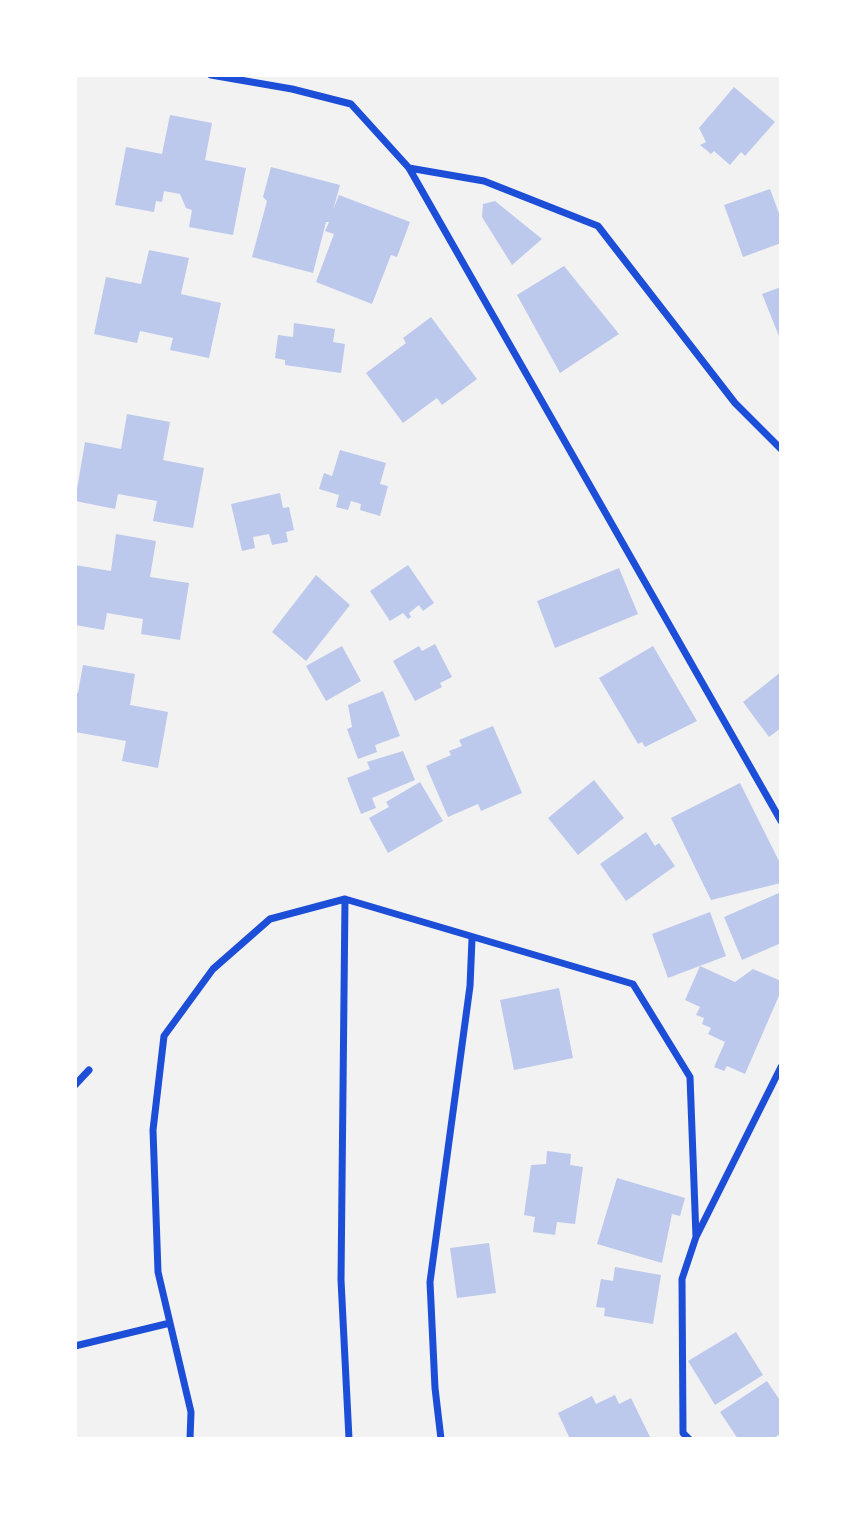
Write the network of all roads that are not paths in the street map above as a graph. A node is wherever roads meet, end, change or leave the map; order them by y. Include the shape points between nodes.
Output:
1 (211, 75) edge
2 (408, 168) junction
3 (781, 449) edge
4 (781, 821) edge
5 (345, 899) junction
6 (472, 939) junction
7 (781, 1068) edge
8 (89, 1070) dead end
9 (75, 1085) edge
10 (695, 1237) junction
11 (170, 1323) junction
12 (75, 1346) edge
13 (190, 1439) edge
14 (349, 1439) edge
15 (442, 1439) edge
16 (689, 1439) edge

1 - 2 street via 351,104
2 - 3 street via 484,181 598,226 735,403
2 - 4 street
5 - 6 street
5 - 11 street via 270,919 213,969 164,1036 153,1130 158,1272
5 - 14 street via 341,1280
6 - 10 street via 633,984 690,1077
6 - 15 street via 470,986 430,1282
7 - 10 street
8 - 9 street
10 - 16 street via 682,1279 683,1433
11 - 12 street
11 - 13 street via 191,1412

